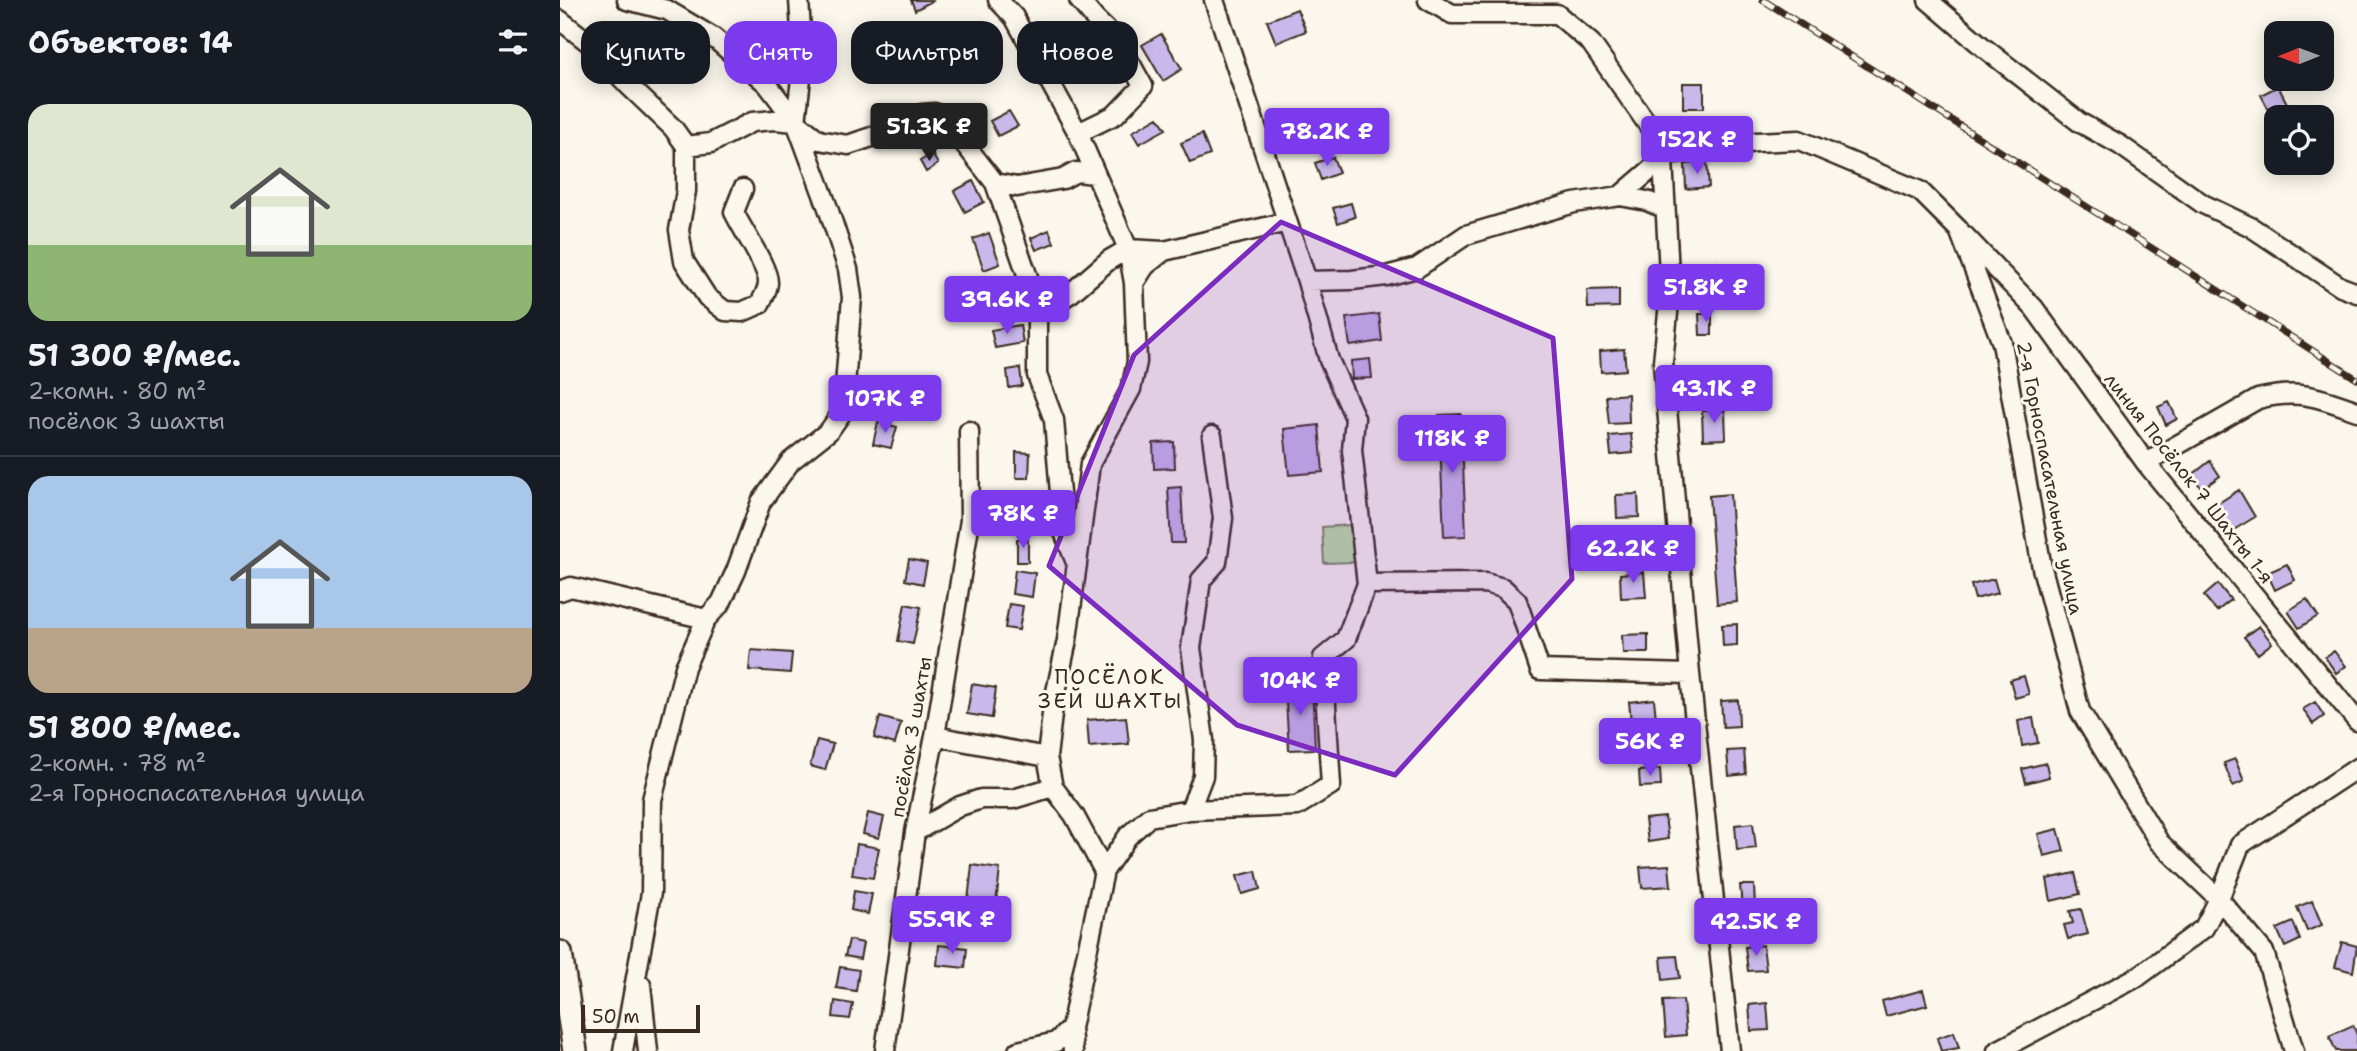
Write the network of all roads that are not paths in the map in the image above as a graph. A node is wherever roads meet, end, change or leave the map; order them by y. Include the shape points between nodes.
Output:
1 (627, 0) edge
2 (799, 0) edge
3 (998, 0) edge
4 (1080, 0) edge
5 (1214, 0) edge
6 (1428, 0) edge
7 (1928, 0) edge
8 (560, 20) edge
9 (796, 122) junction
10 (1078, 133) junction
11 (686, 146) junction
12 (1663, 159) junction
13 (1095, 174) junction
14 (995, 183) junction
15 (743, 189) dead end
16 (1620, 196) junction
17 (1664, 208) junction
18 (1287, 222) junction
19 (1959, 230) junction
20 (1128, 249) junction
21 (1164, 251) junction
22 (1307, 281) junction
23 (1133, 283) junction
24 (2357, 293) edge
25 (1037, 303) junction
26 (2357, 411) edge
27 (969, 431) dead end
28 (1212, 436) dead end
29 (2146, 463) junction
30 (1077, 567) junction
31 (1367, 584) junction
32 (560, 592) edge
33 (706, 619) junction
34 (1690, 674) junction
35 (2357, 721) edge
36 (935, 736) junction
37 (1047, 757) junction
38 (2357, 768) edge
39 (1053, 787) junction
40 (1190, 810) junction
41 (915, 832) junction
42 (1104, 871) junction
43 (2220, 899) junction
44 (560, 953) edge
45 (639, 964) junction
46 (1071, 1028) junction
47 (570, 1041) edge
48 (623, 1051) edge
49 (648, 1051) edge
50 (885, 1051) edge
51 (1017, 1051) edge
52 (1073, 1051) edge
53 (1730, 1051) edge
54 (1997, 1051) edge
55 (2294, 1051) edge

1 - 9 street via 667,10 714,38 767,84
2 - 9 street via 803,61
3 - 10 street via 1014,17
4 - 10 street via 1118,41 1143,86 1115,115
5 - 18 street
6 - 12 street via 1452,15 1557,14 1591,43 1658,139
7 - 24 street via 2079,122 2203,204 2251,227
8 - 11 street via 588,42
9 - 11 street via 752,122 710,143
9 - 14 street via 819,140 848,145 922,114 935,113 945,119
9 - 33 street via 850,283 844,411 829,431 792,461 761,502 721,603
10 - 13 street
11 - 15 street via 686,191 679,230 684,261 707,296 725,311 742,312 760,304 768,283 734,212
12 - 16 street
12 - 17 street
12 - 19 street, 2-я Горноспасательная улица via 1675,153 1799,140 1920,191
13 - 14 street via 1076,172 1063,179 1017,187
13 - 20 street
14 - 25 street
16 - 17 street
16 - 22 street via 1574,204 1466,235 1407,271
17 - 34 street via 1670,293 1663,362
18 - 21 street
18 - 22 street
19 - 29 street, линия Посёлок 7 Шахты 1-я via 2035,308
19 - 43 street, 2-я Горноспасательная улица via 2002,343 2042,568 2080,710 2159,842
20 - 21 street
20 - 23 street
20 - 25 street via 1057,302
21 - 23 street
22 - 31 street via 1329,360 1355,418 1352,450
23 - 30 street via 1137,362 1131,388 1090,464
25 - 30 street via 1037,375 1054,420 1063,530
26 - 29 street via 2311,395 2258,399
27 - 36 street, посёлок 3 шахты via 970,520
28 - 40 street via 1223,519 1217,562 1201,580 1191,648 1204,740 1203,776
29 - 35 street, линия Посёлок 7 Шахты 1-я
30 - 37 street
31 - 34 street via 1485,583 1503,588 1517,601 1540,670
31 - 40 street via 1346,639 1323,658 1331,785 1297,806
32 - 33 street via 571,587
33 - 45 street via 685,667 652,800 651,893
34 - 53 street
36 - 37 street
36 - 41 street, посёлок 3 шахты
37 - 39 street
38 - 43 street via 2239,845
39 - 41 street via 1013,799 981,799
39 - 42 street
40 - 42 street via 1149,817 1128,836
41 - 50 street, посёлок 3 шахты
42 - 46 street
43 - 54 street via 2204,928 2139,976
43 - 55 street, 2-я Горноспасательная улица via 2264,952
44 - 47 main road
45 - 48 street
45 - 49 street
46 - 51 street via 1056,1042
46 - 52 street

